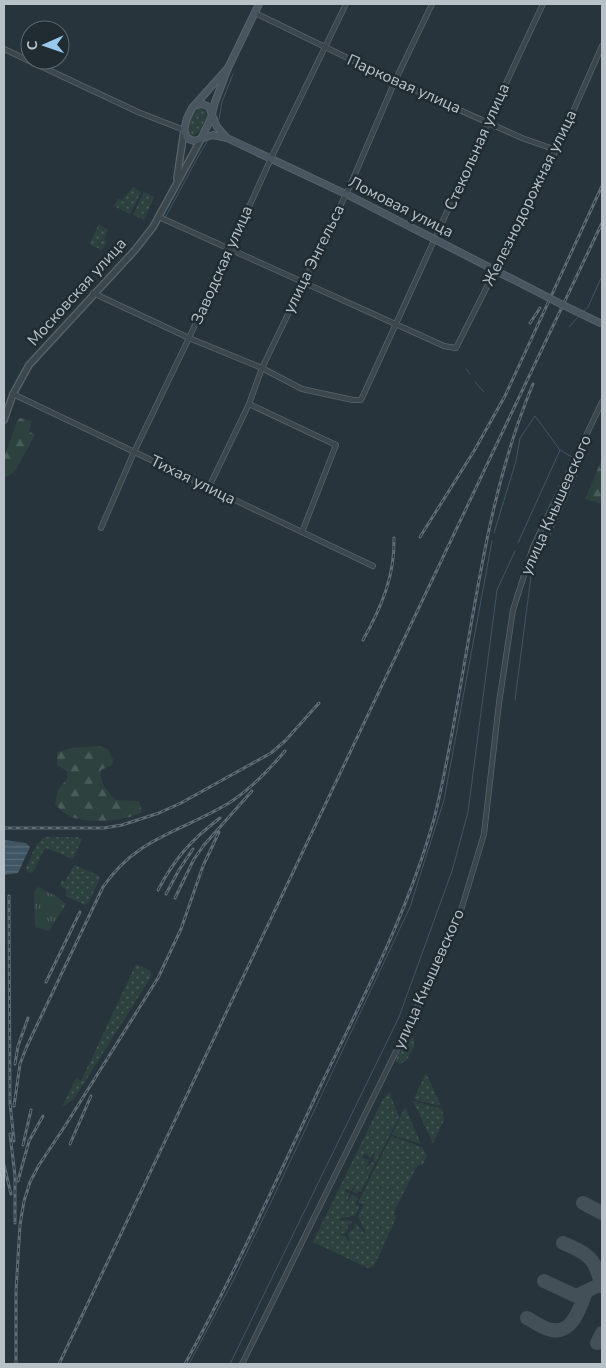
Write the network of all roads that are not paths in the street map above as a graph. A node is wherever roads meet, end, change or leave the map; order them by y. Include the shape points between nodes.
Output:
1 (259, 4) edge
2 (346, 4) edge
3 (432, 4) edge
4 (543, 4) edge
5 (255, 13) junction
6 (602, 46) edge
7 (325, 48) junction
8 (4, 49) edge
9 (228, 68) junction
10 (396, 81) junction
11 (196, 105) junction
12 (213, 113) junction
13 (487, 121) junction
14 (184, 130) junction
15 (201, 138) junction
16 (227, 138) junction
17 (556, 150) junction
18 (271, 157) junction
19 (176, 185) junction
20 (346, 194) junction
21 (159, 217) junction
22 (229, 249) junction
23 (303, 282) junction
24 (94, 293) junction
25 (396, 324) junction
26 (602, 324) edge
27 (189, 338) junction
28 (262, 368) junction
29 (13, 394) junction
30 (602, 402) edge
31 (249, 404) junction
32 (4, 420) edge
33 (134, 452) junction
34 (209, 488) junction
35 (101, 528) dead end
36 (302, 532) junction
37 (373, 566) dead end
38 (242, 1364) edge

1 - 5 main road, Московская улица
2 - 7 street, Заводская улица
3 - 10 street, улица Энгельса
4 - 13 street, Стекольная улица
5 - 7 street, Парковая улица
5 - 9 main road, Московская улица
6 - 17 street, Железнодорожная улица
7 - 10 street, Парковая улица
7 - 18 street, Заводская улица
8 - 14 street
9 - 11 main road, Московская улица
9 - 12 main road, Московская улица
10 - 13 street, Парковая улица
10 - 20 street, улица Энгельса
11 - 12 main road via 207,106
11 - 14 main road, Московская улица via 186,118
12 - 15 main road, Московская улица
12 - 16 main road via 217,127
13 - 17 street, Парковая улица
13 - 25 street, Стекольная улица
14 - 15 main road via 188,139
14 - 19 street, Московская улица
15 - 16 main road via 212,135
15 - 19 street, Московская улица
16 - 18 main road, Ломовая улица
17 - 25 street, Железнодорожная улица via 456,348 444,346
18 - 20 main road, Ломовая улица
18 - 22 street, Заводская улица
19 - 21 street, Московская улица
20 - 23 street, улица Энгельса
20 - 26 main road, Ломовая улица, bridge
21 - 22 street
21 - 24 street, Московская улица via 135,250
22 - 23 street
22 - 27 street, Заводская улица
23 - 25 street
23 - 28 street, улица Энгельса
24 - 27 street
24 - 29 street, Московская улица via 30,364
25 - 28 street, Стекольная улица via 361,400 302,389
27 - 28 street
27 - 33 street, Заводская улица
28 - 31 street, улица Энгельса
29 - 32 street, Московская улица
29 - 33 street, Тихая улица
30 - 38 street, улица Кнышевского via 533,547 512,610 484,834 458,920
31 - 34 street, улица Энгельса
31 - 36 street via 336,445
33 - 34 street, Тихая улица
33 - 35 street, Заводская улица
34 - 36 street, Тихая улица
36 - 37 street, Тихая улица

